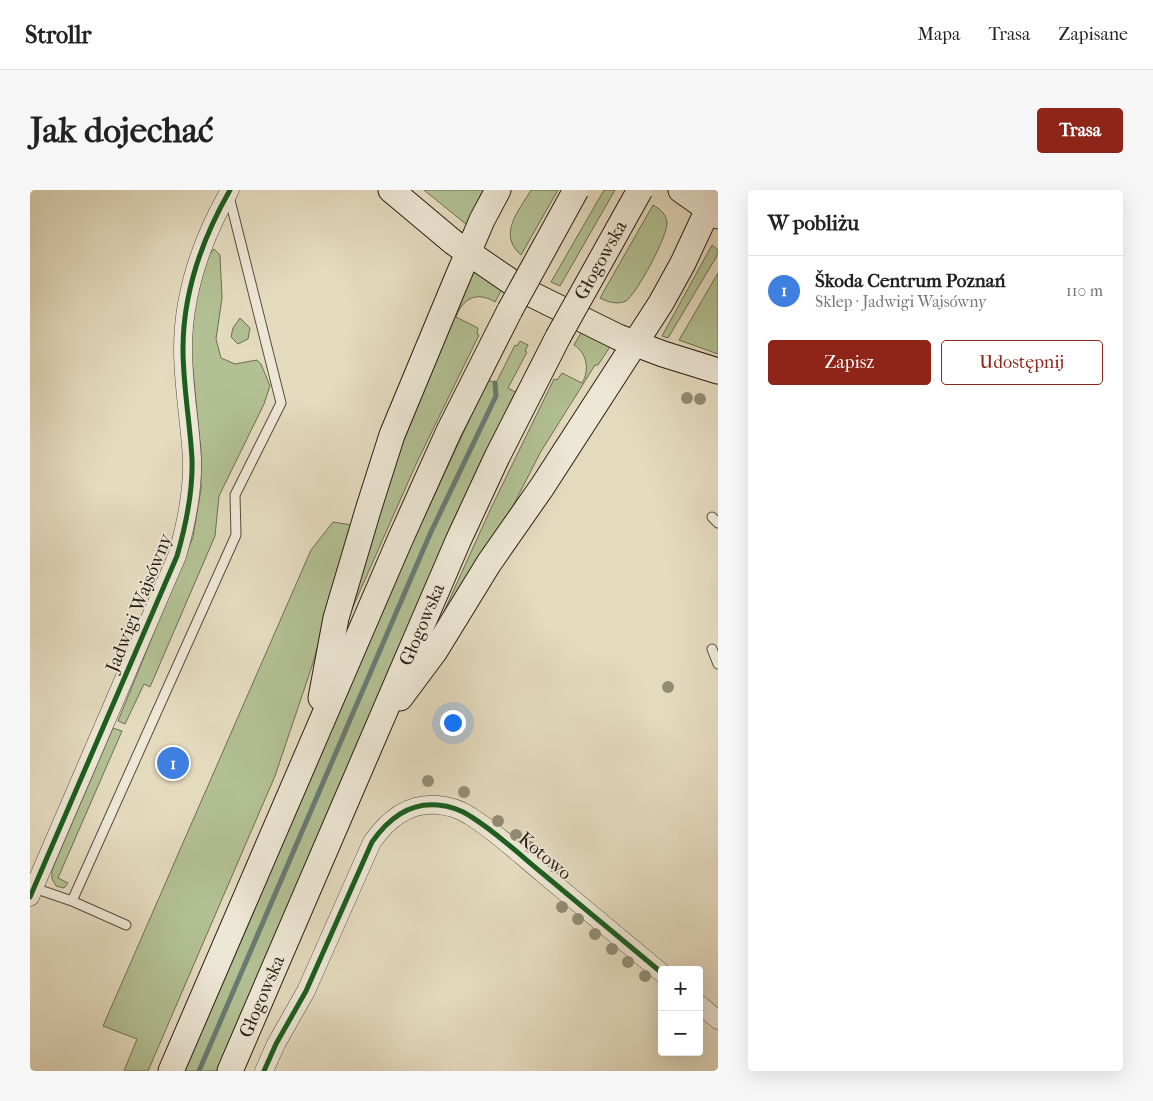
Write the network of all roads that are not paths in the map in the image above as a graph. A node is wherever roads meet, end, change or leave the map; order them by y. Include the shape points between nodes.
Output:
1 (391, 190) edge
2 (498, 190) edge
3 (576, 190) edge
4 (640, 190) edge
5 (681, 190) edge
6 (228, 191) edge
7 (715, 205) edge
8 (468, 253) junction
9 (635, 344) junction
10 (718, 371) edge
11 (712, 650) dead end
12 (718, 664) edge
13 (311, 745) junction
14 (369, 745) junction
15 (32, 893) edge
16 (72, 901) junction
17 (126, 924) dead end
18 (658, 970) edge
19 (703, 1007) edge
20 (718, 1020) edge
21 (171, 1071) edge
22 (230, 1071) edge
23 (264, 1071) edge

1 - 8 main road
2 - 8 main road
3 - 13 main road, bridge via 449,431
4 - 14 main road, Głogowska, bridge via 558,337 470,512
5 - 7 main road
6 - 15 street, Jadwigi Wajsówny via 202,246 186,306 183,368 192,474 181,542
6 - 16 lane, Jadwigi Wajsówny via 281,404 235,495 236,535
7 - 9 main road
8 - 9 main road via 523,290
8 - 13 main road via 398,418 369,507 336,618
9 - 10 main road
9 - 14 main road via 489,563 435,651
11 - 12 lane
13 - 21 main road
14 - 22 main road, Głogowska
15 - 16 lane
16 - 17 lane
18 - 23 street, Kotowo via 471,817 453,808 415,807 394,818 366,855 306,991
19 - 20 street

